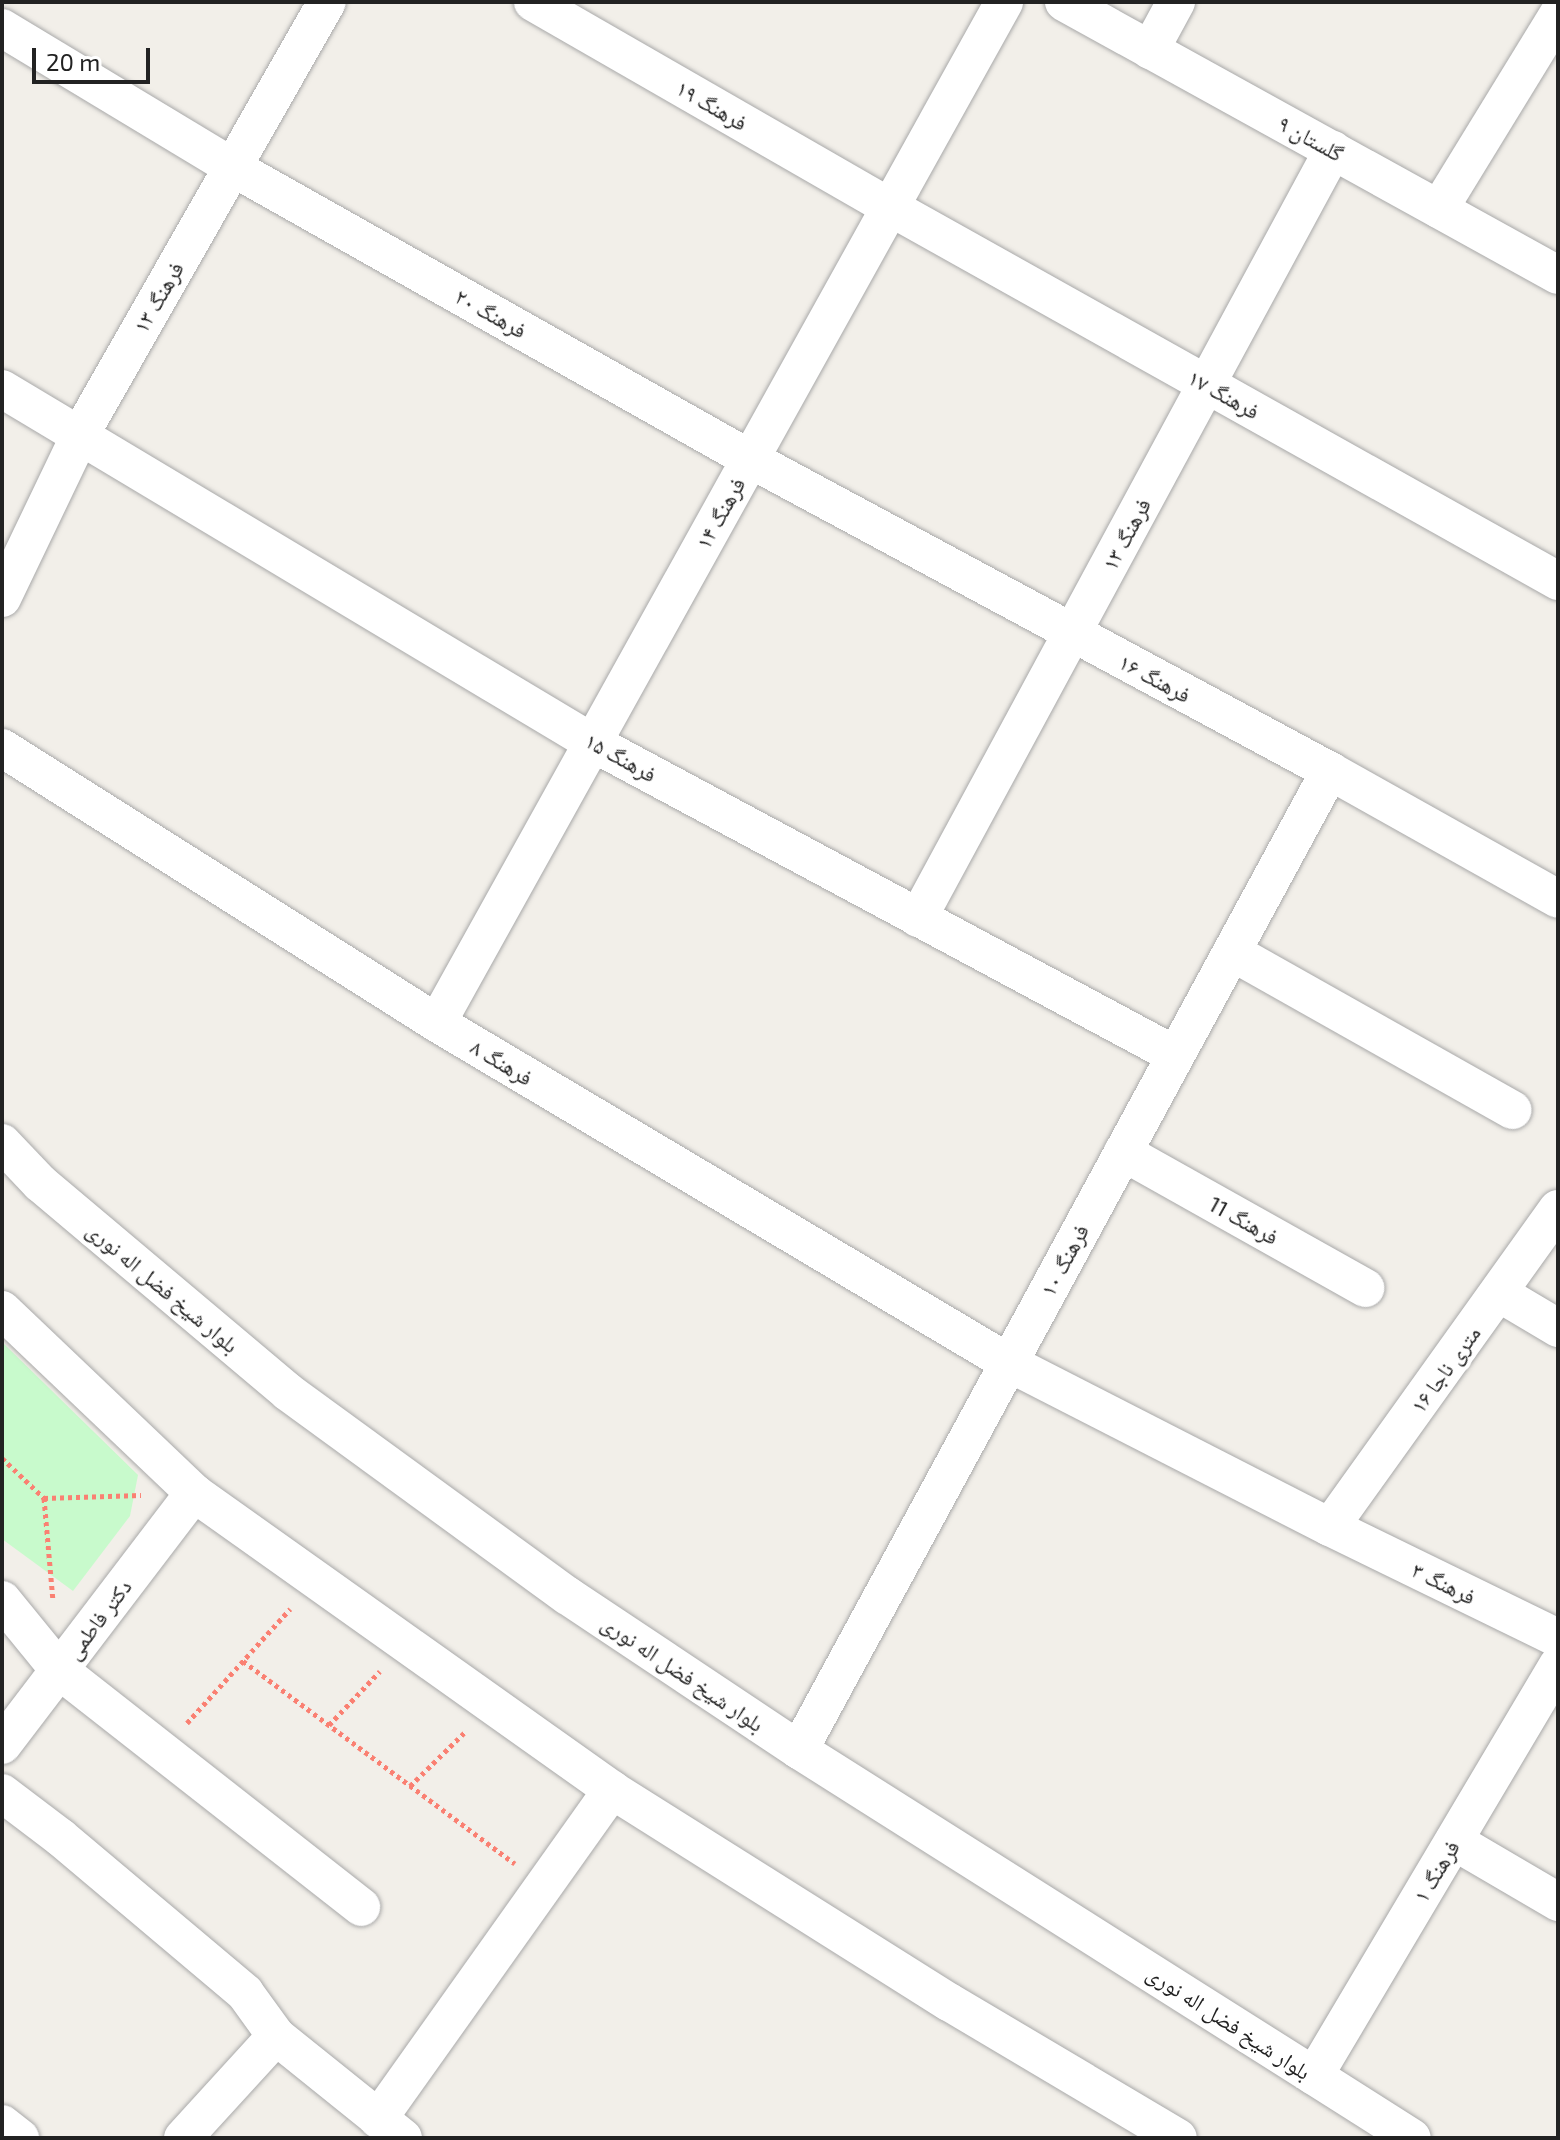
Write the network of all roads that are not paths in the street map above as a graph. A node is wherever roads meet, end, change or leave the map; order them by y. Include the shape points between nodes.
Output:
1 (327, 2) edge
2 (533, 2) edge
3 (1004, 2) edge
4 (1064, 2) edge
5 (1176, 2) edge
6 (1558, 15) edge
7 (2, 28) edge
8 (1150, 50) junction
9 (1333, 150) junction
10 (232, 167) junction
11 (890, 207) junction
12 (1439, 209) junction
13 (1558, 275) edge
14 (1207, 385) junction
15 (2, 389) edge
16 (81, 433) junction
17 (750, 459) junction
18 (1558, 581) edge
19 (2, 598) edge
20 (1072, 635) junction
21 (593, 743) junction
22 (2, 748) edge
23 (1330, 771) junction
24 (1558, 899) edge
25 (918, 918) junction
26 (1232, 952) junction
27 (437, 1023) junction
28 (1175, 1055) junction
29 (1512, 1110) dead end
30 (2, 1143) edge
31 (1123, 1152) junction
32 (1558, 1209) edge
33 (1365, 1288) dead end
34 (1499, 1293) junction
35 (2, 1310) edge
36 (1558, 1328) edge
37 (1009, 1363) junction
38 (194, 1493) junction
39 (1330, 1527) junction
40 (2, 1600) edge
41 (1558, 1638) edge
42 (1558, 1665) edge
43 (59, 1670) junction
44 (2, 1745) edge
45 (799, 1750) junction
46 (612, 1790) junction
47 (2, 1793) edge
48 (1454, 1841) junction
49 (1558, 1902) edge
50 (361, 1907) dead end
51 (276, 2036) junction
52 (1314, 2076) junction
53 (2, 2124) edge
54 (391, 2128) edge
55 (20, 2138) edge
56 (183, 2138) edge
57 (1178, 2138) edge
58 (1412, 2138) edge

1 - 10 street, فرهنگ ۱۳
2 - 11 street, فرهنگ ۱۹
3 - 11 street, فرهنگ ۱۴
4 - 8 street, گلستان ۹
5 - 8 street
6 - 12 street
7 - 10 street, فرهنگ ۲۰
8 - 9 street, گلستان ۹
9 - 12 street, گلستان ۹
9 - 14 street, فرهنگ ۱۳
10 - 16 street, فرهنگ ۱۳
10 - 17 street, فرهنگ ۲۰
11 - 14 street, فرهنگ ۱۷
11 - 17 street, فرهنگ ۱۴
12 - 13 street, گلستان ۹
14 - 18 street, فرهنگ ۱۷
14 - 20 street, فرهنگ ۱۳
15 - 16 street, فرهنگ ۱۵
16 - 19 street, فرهنگ ۱۳
16 - 21 street, فرهنگ ۱۵
17 - 20 street, فرهنگ ۱۶
17 - 21 street, فرهنگ ۱۴
20 - 23 street, فرهنگ ۱۶
20 - 25 street, فرهنگ ۱۳
21 - 25 street, فرهنگ ۱۵
21 - 27 street, فرهنگ ۱۴
22 - 27 street, فرهنگ ۸
23 - 24 street, فرهنگ ۱۶
23 - 26 street, فرهنگ ۱۰
25 - 28 street, فرهنگ ۱۵
26 - 28 street, فرهنگ ۱۰
26 - 29 street
27 - 37 street, فرهنگ ۸
28 - 31 street, فرهنگ ۱۰
30 - 45 street, بلوار شیخ فضل اله نوری via 40,1183 288,1392 568,1596
31 - 33 street, فرهنگ 11
31 - 37 street, فرهنگ ۱۰
32 - 34 street, ۱۶ متری ناجا
34 - 36 street
34 - 39 street, ۱۶ متری ناجا
35 - 38 street
37 - 39 street, فرهنگ ۸
37 - 45 street, فرهنگ ۱۰
38 - 43 street, دکتر فاطمی
38 - 46 street
39 - 41 street, فرهنگ ۳
40 - 43 street
42 - 48 street, فرهنگ ۱
43 - 44 street, دکتر فاطمی
43 - 50 street
45 - 52 street, بلوار شیخ فضل اله نوری
46 - 54 street via 544,1885
46 - 57 street via 949,2002
47 - 51 street via 245,1993
48 - 49 street
48 - 52 street, فرهنگ ۱
51 - 54 street
51 - 56 street
52 - 58 street, بلوار شیخ فضل اله نوری
53 - 55 street

